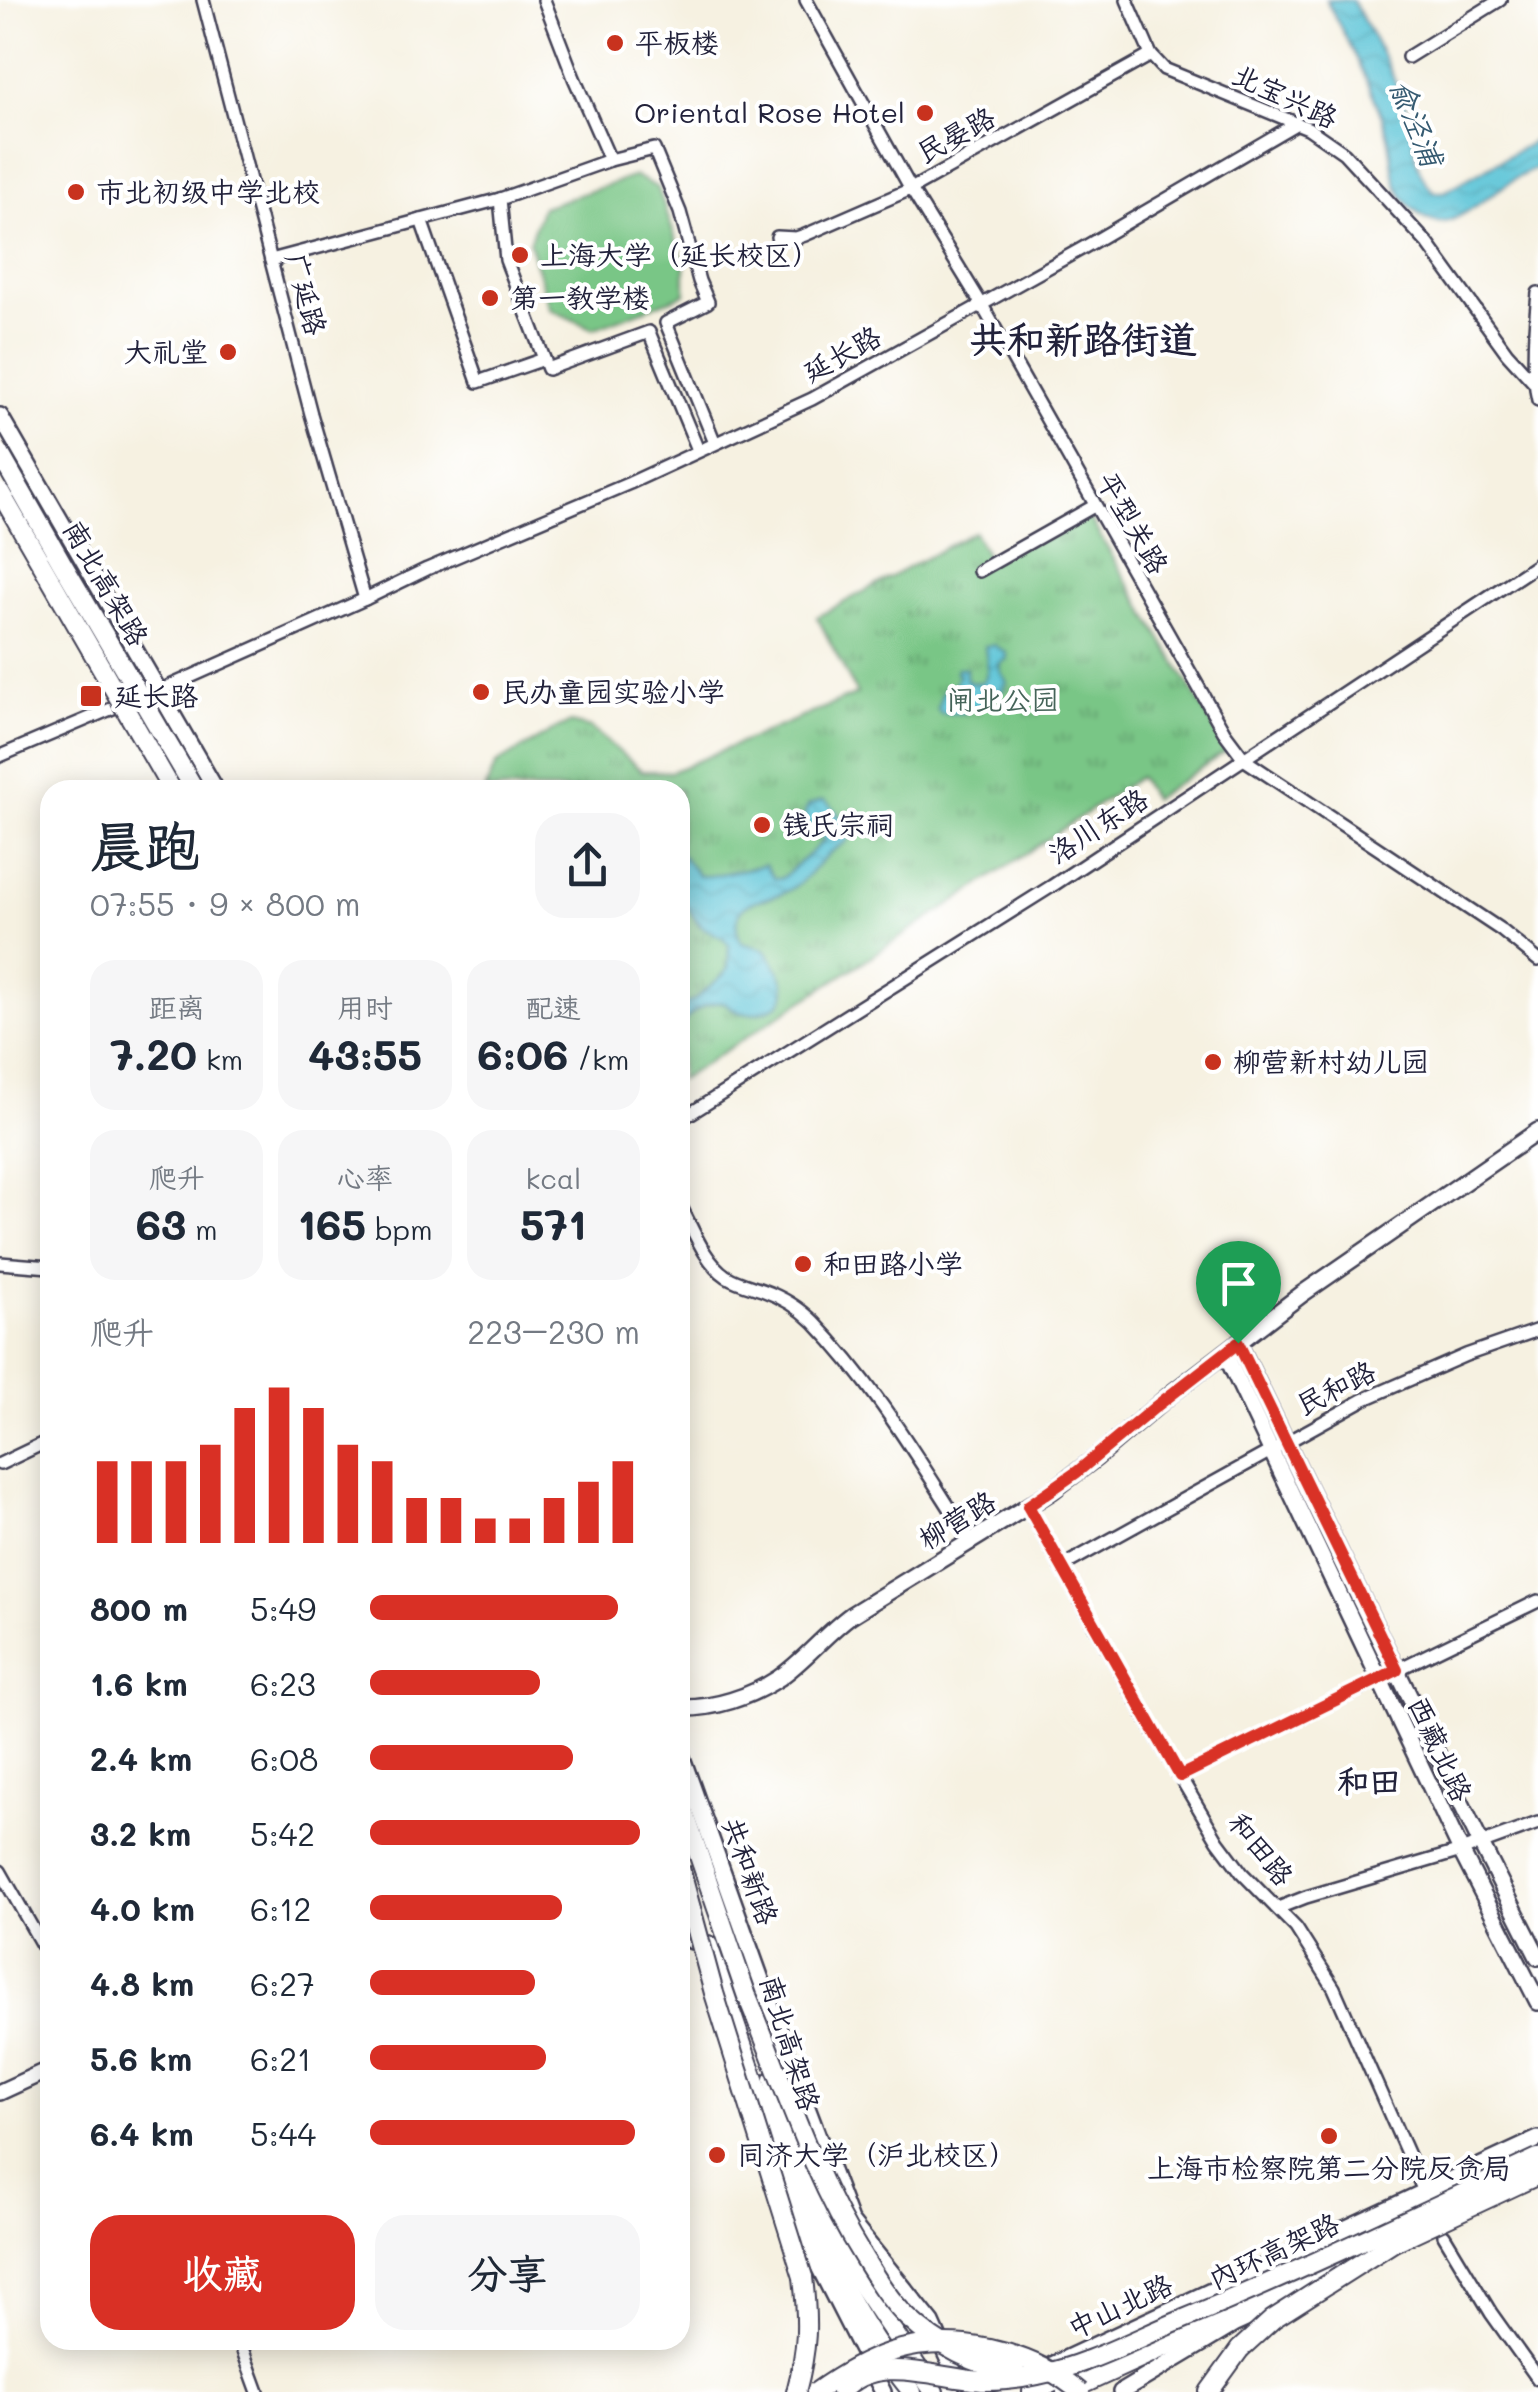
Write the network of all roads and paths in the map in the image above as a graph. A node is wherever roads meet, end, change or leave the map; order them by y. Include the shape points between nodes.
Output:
1 (203, 0) edge
2 (544, 0) edge
3 (806, 0) edge
4 (1127, 0) edge
5 (1500, 0) edge
6 (1151, 55) junction
7 (1408, 56) dead end
8 (1297, 124) junction
9 (610, 160) junction
10 (911, 189) junction
11 (500, 199) junction
12 (421, 220) junction
13 (777, 236) dead end
14 (270, 260) junction
15 (1538, 293) edge
16 (982, 306) junction
17 (666, 323) junction
18 (649, 332) junction
19 (544, 359) junction
20 (1537, 387) edge
21 (1538, 400) edge
22 (0, 416) edge
23 (715, 443) junction
24 (698, 450) junction
25 (0, 454) edge
26 (0, 492) edge
27 (1094, 506) junction
28 (0, 508) edge
29 (1538, 564) edge
30 (979, 571) dead end
31 (366, 600) junction
32 (158, 691) junction
33 (116, 706) junction
34 (0, 756) edge
35 (1245, 760) junction
36 (162, 780) edge
37 (162, 780) edge
38 (190, 780) edge
39 (210, 780) edge
40 (1538, 960) edge
41 (690, 1114) edge
42 (1538, 1131) edge
43 (690, 1223) edge
44 (0, 1263) edge
45 (40, 1266) edge
46 (1538, 1330) edge
47 (1238, 1343) junction
48 (1224, 1353) junction
49 (1287, 1442) junction
50 (40, 1445) edge
51 (1271, 1451) junction
52 (0, 1464) edge
53 (1028, 1506) junction
54 (970, 1542) junction
55 (1062, 1567) junction
56 (1538, 1601) edge
57 (1397, 1670) junction
58 (1379, 1678) junction
59 (690, 1708) edge
60 (1180, 1776) junction
61 (690, 1780) edge
62 (690, 1810) edge
63 (1538, 1823) edge
64 (690, 1829) edge
65 (1481, 1844) junction
66 (1461, 1851) junction
67 (0, 1871) edge
68 (690, 1894) edge
69 (690, 1903) edge
70 (1278, 1908) junction
71 (690, 1910) edge
72 (40, 1941) edge
73 (690, 1942) edge
74 (1538, 1957) edge
75 (748, 1998) junction
76 (1538, 2002) edge
77 (722, 2008) junction
78 (40, 2074) edge
79 (800, 2089) junction
80 (0, 2092) edge
81 (794, 2114) junction
82 (1538, 2139) edge
83 (1538, 2158) edge
84 (1538, 2175) edge
85 (1538, 2184) edge
86 (1424, 2191) junction
87 (850, 2221) junction
88 (1442, 2232) junction
89 (1394, 2242) junction
90 (856, 2257) junction
91 (1278, 2259) junction
92 (1242, 2295) junction
93 (243, 2350) edge
94 (1162, 2366) junction
95 (1042, 2374) junction
96 (1538, 2379) edge
97 (964, 2388) edge
98 (258, 2392) edge
99 (796, 2392) edge
100 (816, 2392) edge
101 (841, 2392) edge
102 (883, 2392) edge
103 (912, 2392) edge
104 (934, 2392) edge
105 (996, 2392) edge
106 (1032, 2392) edge
107 (1066, 2392) edge
108 (1080, 2392) edge
109 (1121, 2392) edge
110 (1139, 2392) edge
111 (1209, 2392) edge

1 - 14 street, 广延路
2 - 9 street
3 - 10 street, 平型关路
4 - 6 street
5 - 7 street
6 - 8 street, 北宝兴路 via 1164,69
6 - 10 street, 民晏路
8 - 16 street, 延长路
8 - 20 street, 北宝兴路 via 1344,153 1416,229
9 - 11 street
9 - 17 street via 654,149 680,212 708,302
10 - 13 street, 民晏路 via 805,236
10 - 16 street, 平型关路
11 - 12 street
11 - 19 street via 506,260
12 - 14 street
12 - 19 street via 478,382
14 - 31 street, 广延路
15 - 20 street
16 - 23 street, 延长路 via 812,399
16 - 27 street, 平型关路
17 - 18 street
17 - 23 street
18 - 19 street via 548,369
18 - 24 street
20 - 21 street
22 - 32 main road
23 - 24 street, 延长路
24 - 31 street, 延长路
25 - 38 highway, 南北高架路, bridge
26 - 36 highway, 南北高架路, bridge
27 - 30 street
27 - 35 street, 平型关路
28 - 33 main road
29 - 35 street, 洛川东路
31 - 32 street, 延长路
32 - 33 street, 延长路
32 - 39 main road
33 - 34 street, 延长路
33 - 37 main road
35 - 40 street, 平型关路
35 - 41 street, 洛川东路
42 - 47 main road, 柳营路
43 - 54 street via 725,1275 794,1305 860,1373
44 - 45 street
46 - 49 street, 民和路 via 1379,1392
47 - 48 main road, 柳营路
47 - 49 main road, 西藏北路
48 - 51 main road, 西藏北路
48 - 53 main road, 柳营路
49 - 51 street, 民和路
49 - 57 main road, 西藏北路
50 - 52 street
51 - 55 street, 民和路
51 - 58 main road, 西藏北路
53 - 54 main road, 柳营路
53 - 55 street, 和田路
54 - 59 main road, 柳营路 via 851,1614 778,1679 731,1701
55 - 60 street, 和田路
56 - 57 street
57 - 58 street
57 - 65 main road, 西藏北路
58 - 60 street
58 - 66 main road, 西藏北路
60 - 70 street, 和田路 via 1225,1852
61 - 79 main road, 共和新路
62 - 81 main road, 共和新路
63 - 65 street
64 - 75 highway, 南北高架路
65 - 66 street
65 - 74 main road, 西藏北路
66 - 70 street
66 - 76 main road, 西藏北路
67 - 72 street
68 - 103 highway, 南北高架路, bridge via 800,2201 829,2264
69 - 99 highway, bridge via 802,2277 805,2358
70 - 86 street, 和田路 via 1334,1988
71 - 77 main road
73 - 77 main road
75 - 95 highway, bridge via 823,2184 906,2316 938,2342 995,2369
75 - 104 highway, 南北高架路, bridge via 819,2210 844,2259
77 - 102 main road via 762,2152
78 - 80 main road
79 - 81 main road
79 - 87 main road, 共和新路
81 - 90 main road, 共和新路 via 819,2187
82 - 86 main road, 中山北路
83 - 92 highway, 内环高架路, bridge
84 - 89 highway, 内环高架路, bridge
85 - 88 main road
86 - 88 street, 和田路
86 - 91 main road, 中山北路
87 - 90 main road
87 - 97 main road, 共和新路 via 932,2323
88 - 94 main road via 1233,2325
88 - 96 street, 和田路
89 - 107 highway, 内环高架路, bridge
89 - 111 highway, bridge via 1274,2319 1240,2349
90 - 97 main road, 共和新路
91 - 97 main road via 980,2389
91 - 105 main road, 中山北路
92 - 95 highway, bridge
92 - 106 highway, 内环高架路, bridge
93 - 98 street
94 - 109 main road
94 - 110 main road
95 - 101 highway, bridge via 987,2381 879,2371
100 - 108 highway, bridge via 878,2357 934,2345 1002,2352 1042,2366

